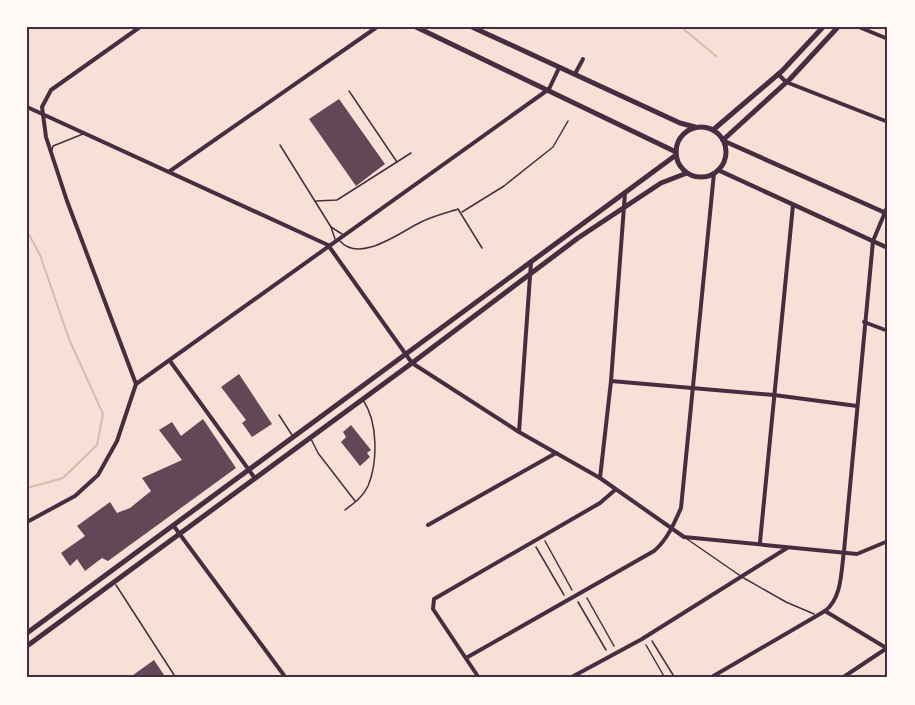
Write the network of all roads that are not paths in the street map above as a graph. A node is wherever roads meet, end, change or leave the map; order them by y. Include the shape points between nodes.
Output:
1 (140, 27) edge
2 (377, 27) edge
3 (416, 27) edge
4 (472, 27) edge
5 (812, 27) edge
6 (823, 27) edge
7 (838, 27) edge
8 (859, 27) edge
9 (818, 32) junction
10 (888, 39) edge
11 (583, 59) dead end
12 (559, 68) junction
13 (778, 74) junction
14 (575, 75) junction
15 (786, 82) junction
16 (549, 89) junction
17 (350, 91) dead end
18 (27, 107) edge
19 (41, 113) junction
20 (568, 121) dead end
21 (888, 122) edge
22 (695, 127) junction
23 (713, 130) junction
24 (86, 134) junction
25 (724, 141) junction
26 (280, 145) dead end
27 (411, 153) dead end
28 (676, 153) junction
29 (51, 154) junction
30 (398, 162) junction
31 (169, 172) junction
32 (716, 172) junction
33 (687, 173) junction
34 (625, 192) junction
35 (315, 201) junction
36 (793, 204) junction
37 (888, 205) edge
38 (625, 207) junction
39 (461, 213) junction
40 (886, 214) edge
41 (331, 227) junction
42 (342, 235) junction
43 (336, 239) junction
44 (873, 242) junction
45 (328, 245) junction
46 (482, 248) dead end
47 (888, 248) edge
48 (531, 260) junction
49 (531, 273) junction
50 (864, 321) junction
51 (888, 331) edge
52 (405, 354) junction
53 (170, 361) junction
54 (412, 363) junction
55 (611, 381) junction
56 (136, 384) junction
57 (693, 389) junction
58 (356, 391) junction
59 (774, 395) junction
60 (362, 399) junction
61 (857, 406) junction
62 (279, 415) dead end
63 (519, 432) junction
64 (293, 436) junction
65 (311, 436) junction
66 (556, 452) junction
67 (248, 469) junction
68 (254, 477) junction
69 (600, 478) junction
70 (615, 490) junction
71 (355, 501) junction
72 (345, 510) dead end
73 (27, 522) edge
74 (172, 524) junction
75 (428, 525) dead end
76 (672, 527) junction
77 (179, 533) junction
78 (684, 537) junction
79 (888, 541) edge
80 (760, 542) junction
81 (787, 548) junction
82 (844, 551) junction
83 (742, 577) junction
84 (114, 581) junction
85 (825, 611) junction
86 (817, 616) junction
87 (27, 633) edge
88 (27, 646) edge
89 (888, 648) edge
90 (466, 658) junction
91 (176, 678) edge
92 (286, 678) edge
93 (479, 678) edge
94 (570, 678) edge
95 (710, 678) edge
96 (842, 678) edge

1 - 19 street via 51,90
2 - 31 street
3 - 16 main road
4 - 12 main road
5 - 9 street
6 - 9 main road
7 - 15 main road
8 - 10 street
9 - 13 main road
11 - 14 street
12 - 14 main road
12 - 16 street
13 - 15 street
13 - 23 main road
14 - 22 main road
15 - 21 street
15 - 25 main road
16 - 28 main road
16 - 42 street
17 - 30 lane
18 - 19 street
19 - 24 street
19 - 29 street
20 - 39 lane via 553,147 504,186
22 - 23 main road
22 - 28 main road via 681,136
23 - 25 main road
24 - 29 lane via 60,141
24 - 31 street
25 - 32 main road via 726,156
25 - 40 street
26 - 35 lane
27 - 30 lane
28 - 33 main road
28 - 34 main road
29 - 56 street
30 - 35 lane via 337,200
31 - 45 street
32 - 33 main road via 703,177
32 - 36 street
32 - 57 street
33 - 38 main road via 661,183
34 - 38 street
34 - 48 main road
35 - 41 lane
36 - 44 street
36 - 59 street
37 - 40 street
38 - 49 main road
38 - 55 street
39 - 43 lane via 458,209 423,221 387,242 362,249 350,249
39 - 46 lane
40 - 44 street
41 - 42 lane
41 - 43 lane
42 - 43 street
43 - 45 street
44 - 47 street
44 - 50 street
45 - 52 street
45 - 53 street
48 - 49 street
48 - 52 main road
49 - 54 main road
49 - 63 street
50 - 51 street
50 - 61 street
52 - 54 street
52 - 58 main road
53 - 56 street
53 - 67 street
54 - 60 main road
54 - 63 street
55 - 57 street
55 - 69 street
56 - 73 street via 117,441 98,475 75,496
57 - 59 street
57 - 76 street via 681,508
58 - 60 main road
58 - 64 main road
59 - 61 street
59 - 80 street
60 - 65 main road
60 - 71 lane via 374,428 375,453 368,486
61 - 82 street
62 - 64 lane
63 - 66 street
64 - 67 main road
65 - 68 main road
65 - 71 lane via 318,453
66 - 69 street
66 - 75 street
67 - 68 street
67 - 74 main road
68 - 77 main road
69 - 70 street
70 - 76 street
70 - 90 street via 600,503 436,597 433,609
71 - 72 lane
74 - 77 street
74 - 87 main road
76 - 78 street
76 - 90 street via 654,551
77 - 84 main road
77 - 92 street
78 - 80 street
78 - 83 lane
79 - 82 street via 857,554
80 - 81 street
81 - 82 street
81 - 83 street
82 - 85 street via 837,593 833,605
83 - 86 lane
83 - 94 street
84 - 88 main road
84 - 91 lane
85 - 86 street
85 - 89 street
86 - 95 street
89 - 96 street
90 - 93 street

